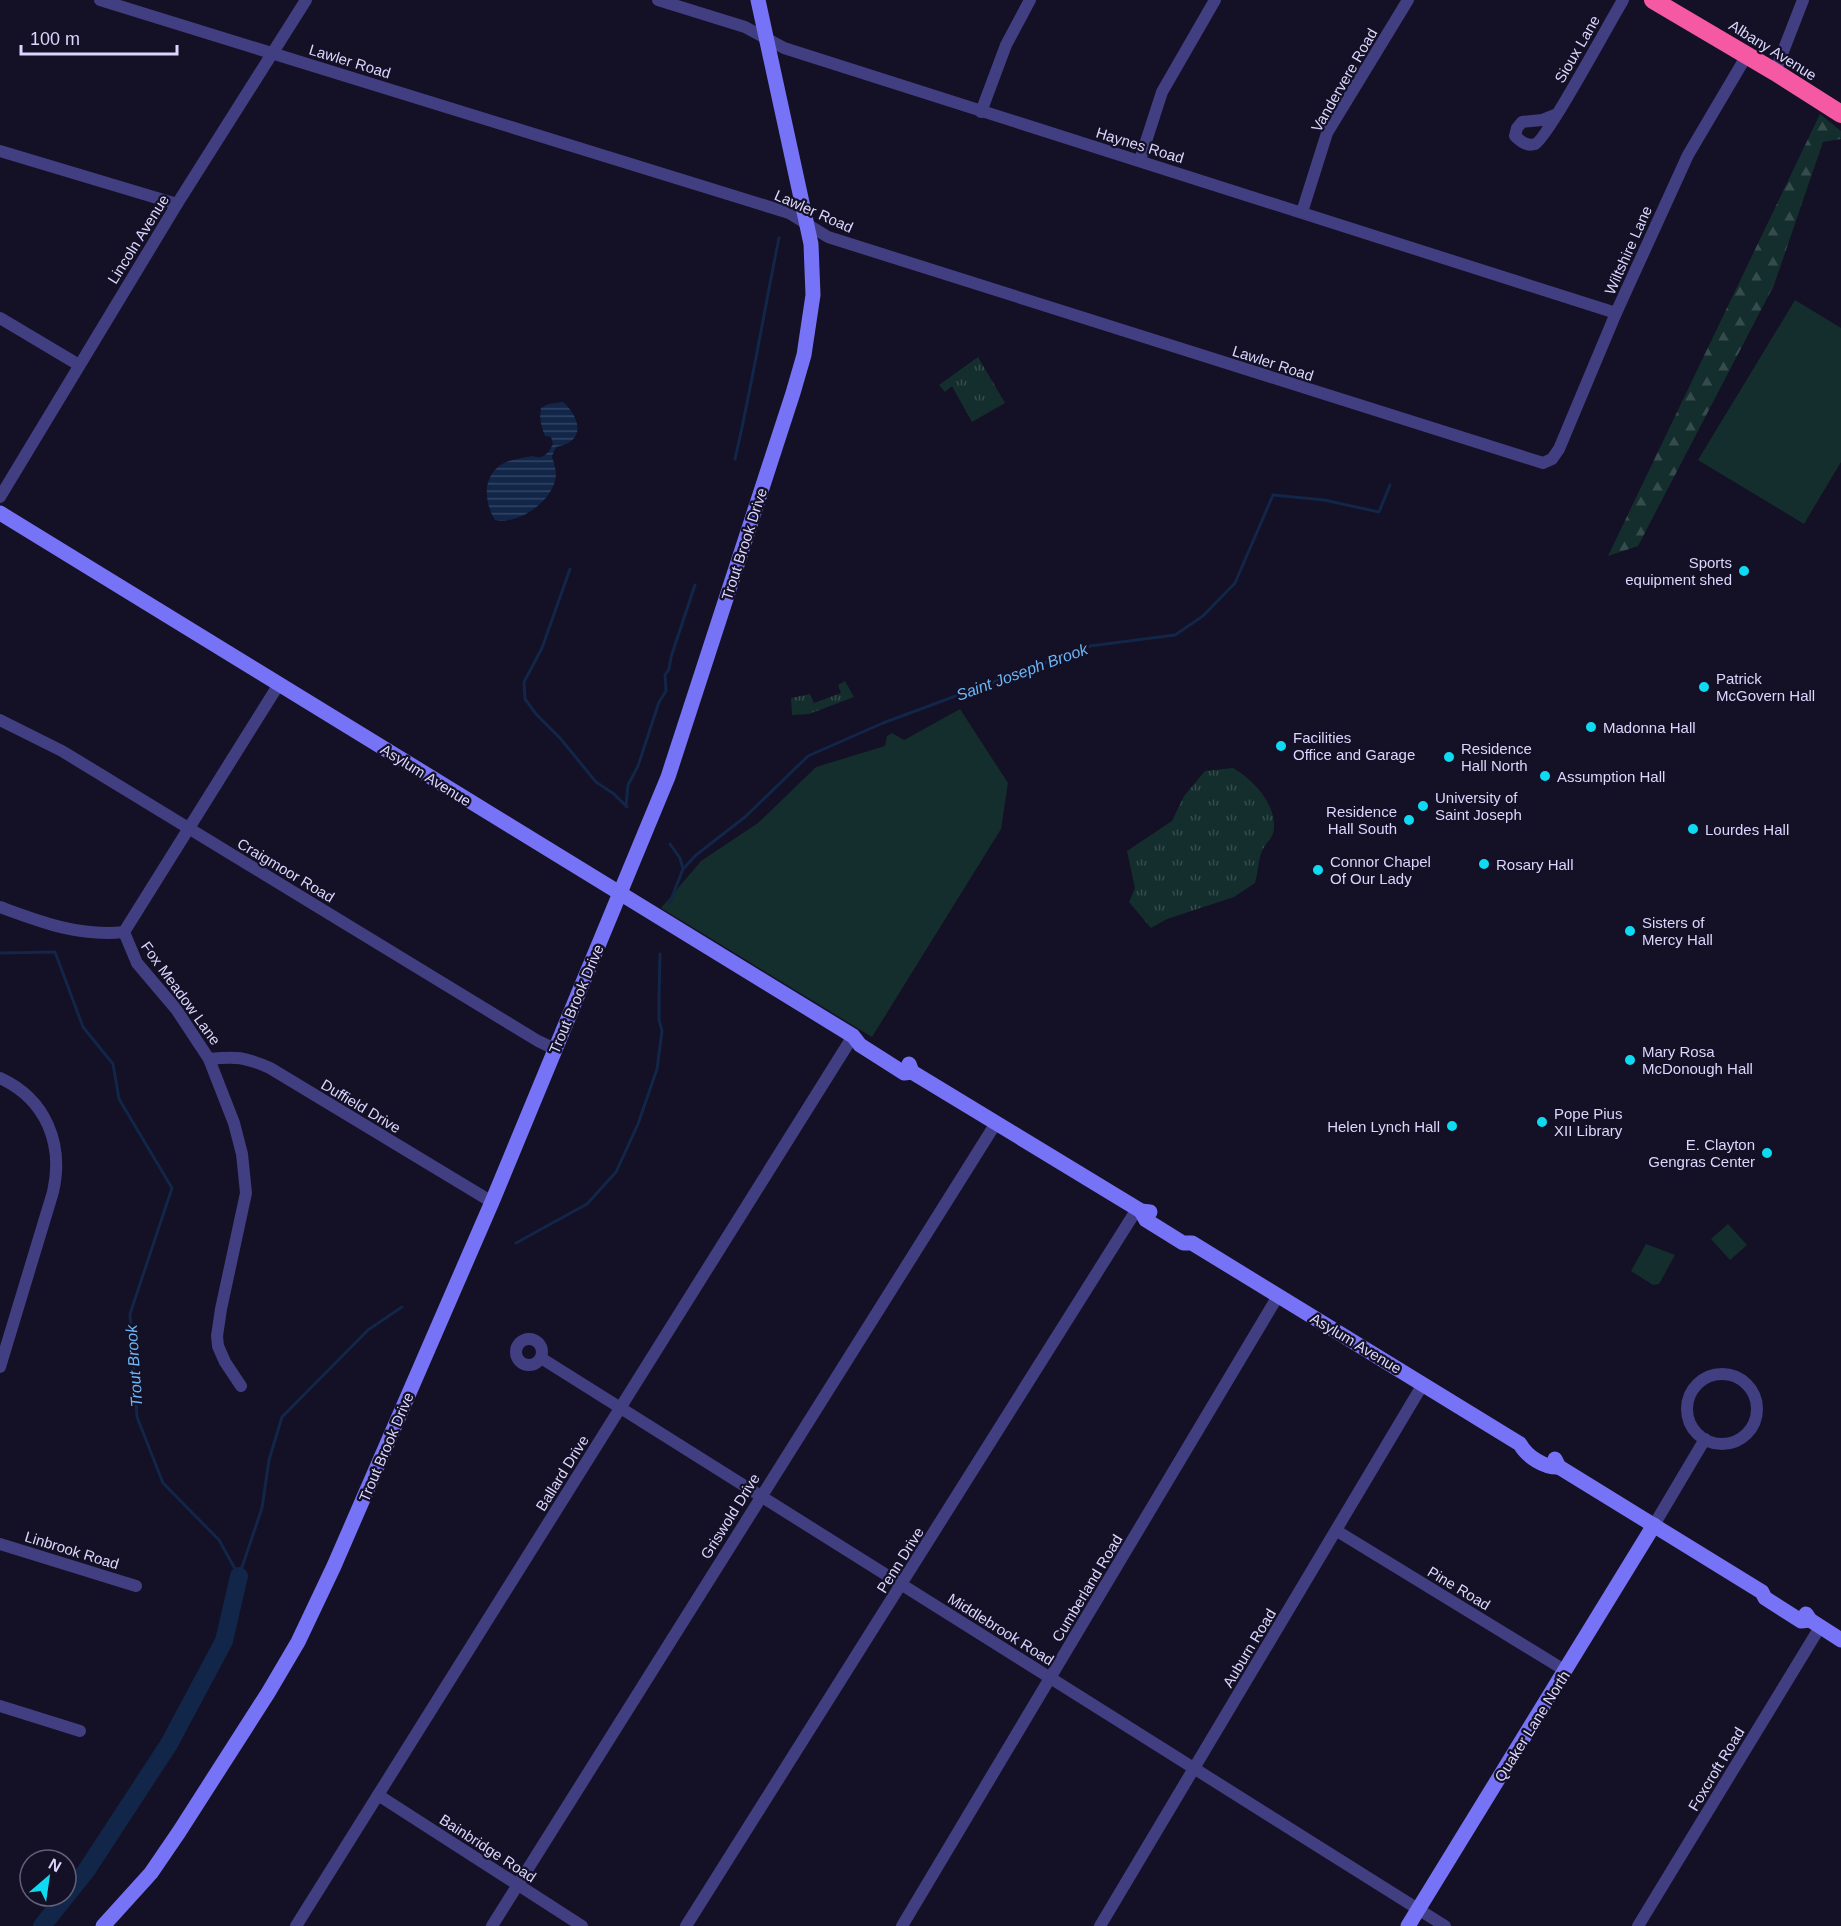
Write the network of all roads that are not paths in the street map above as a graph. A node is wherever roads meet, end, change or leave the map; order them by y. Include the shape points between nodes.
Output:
1 (100, 0) edge
2 (306, 0) edge
3 (658, 0) edge
4 (758, 0) edge
5 (1030, 0) edge
6 (1215, 0) edge
7 (1408, 0) edge
8 (1623, 0) edge
9 (1653, 0) edge
10 (1803, 0) edge
11 (767, 38) junction
12 (274, 53) junction
13 (1747, 55) junction
14 (1775, 72) junction
15 (981, 112) junction
16 (1557, 114) dead end
17 (1841, 114) edge
18 (0, 151) edge
19 (1140, 160) junction
20 (177, 204) junction
21 (1302, 212) junction
22 (807, 223) junction
23 (1616, 313) junction
24 (0, 318) edge
25 (79, 365) junction
26 (1548, 462) joint
27 (0, 496) edge
28 (0, 513) edge
29 (279, 684) junction
30 (0, 720) edge
31 (190, 829) junction
32 (620, 895) junction
33 (0, 907) edge
34 (124, 932) junction
35 (853, 1036) junction
36 (555, 1049) junction
37 (209, 1059) junction
38 (0, 1078) edge
39 (996, 1123) junction
40 (492, 1202) junction
41 (1139, 1210) junction
42 (1278, 1296) junction
43 (541, 1358) dead end
44 (0, 1367) edge
45 (1423, 1384) junction
46 (241, 1386) dead end
47 (621, 1407) junction
48 (1705, 1439) junction
49 (761, 1495) junction
50 (1654, 1525) junction
51 (1336, 1531) junction
52 (0, 1544) edge
53 (902, 1585) junction
54 (136, 1586) dead end
55 (1815, 1624) junction
56 (1841, 1640) edge
57 (1566, 1671) junction
58 (1051, 1677) junction
59 (0, 1706) edge
60 (80, 1731) dead end
61 (1194, 1769) junction
62 (378, 1795) junction
63 (518, 1885) junction
64 (1419, 1910) junction
65 (103, 1926) edge
66 (296, 1926) edge
67 (492, 1926) edge
68 (582, 1926) edge
69 (686, 1926) edge
70 (902, 1926) edge
71 (1100, 1926) edge
72 (1408, 1926) edge
73 (1444, 1926) edge
74 (1638, 1926) edge

1 - 12 street, Lawler Road
2 - 12 street, Lincoln Avenue
3 - 11 street, Haynes Road via 745,27
4 - 11 main road, Trout Brook Drive
5 - 15 street via 1006,45
6 - 19 street via 1162,92
7 - 21 street, Vandervere Road via 1326,133
8 - 16 street, Sioux Lane
9 - 13 highway, Albany Avenue
10 - 14 street
11 - 15 street, Haynes Road via 784,48
11 - 22 main road, Trout Brook Drive
12 - 20 street, Lincoln Avenue
12 - 22 street, Lawler Road via 789,213
13 - 14 highway, Albany Avenue
13 - 23 street, Wiltshire Lane via 1688,155
14 - 17 highway, Albany Avenue
15 - 19 street, Haynes Road
18 - 20 street
19 - 21 street, Haynes Road
20 - 25 street, Lincoln Avenue
21 - 23 street, Haynes Road
22 - 26 street, Lawler Road via 828,237 1525,459
22 - 32 main road, Trout Brook Drive via 813,295 804,356 668,777
23 - 26 street, Wiltshire Lane via 1559,449
24 - 25 street
25 - 27 street, Lincoln Avenue
28 - 29 main road, Asylum Avenue
29 - 31 street, Fox Meadow Lane
29 - 32 main road, Asylum Avenue
30 - 31 street, Craigmoor Road via 62,751
31 - 34 street, Fox Meadow Lane
31 - 36 street, Craigmoor Road
32 - 35 main road, Asylum Avenue
32 - 36 main road, Trout Brook Drive
33 - 34 street via 68,930
34 - 37 street, Fox Meadow Lane via 137,963 176,1009
35 - 39 main road, Asylum Avenue via 864,1038 909,1064 912,1072
35 - 47 street, Ballard Drive
36 - 40 main road, Trout Brook Drive
37 - 40 street, Duffield Drive via 235,1056 270,1068
37 - 46 street, Fox Meadow Lane via 234,1123 246,1180 245,1205 218,1336 225,1362
38 - 44 street via 20,1089 41,1111 52,1135 57,1163 53,1192
39 - 41 main road, Asylum Avenue
39 - 49 street, Griswold Drive
40 - 65 main road, Trout Brook Drive via 298,1642 174,1841 137,1891
41 - 42 main road, Asylum Avenue via 1150,1212 1188,1234 1192,1243
41 - 53 street, Penn Drive
42 - 45 main road, Asylum Avenue
42 - 58 street, Cumberland Road
43 - 47 street, Middlebrook Road
45 - 50 main road, Asylum Avenue via 1520,1444 1529,1444 1556,1460 1559,1467
45 - 51 street, Auburn Road
47 - 49 street, Middlebrook Road
47 - 62 street, Ballard Drive
48 - 48 street via 1721,1444 1732,1442 1751,1429 1756,1403 1752,1390 1742,1380 1715,1375 1703,1380 1692,1392 1687,1408 1689,1418
48 - 50 street
49 - 53 street, Middlebrook Road
49 - 63 street, Griswold Drive
50 - 55 main road, Asylum Avenue via 1762,1592 1770,1591
50 - 57 main road, Quaker Lane North
51 - 57 street, Pine Road
51 - 61 street, Auburn Road
52 - 54 street, Linbrook Road
53 - 58 street, Middlebrook Road
53 - 69 street, Penn Drive
55 - 56 main road, Asylum Avenue
55 - 74 street, Foxcroft Road
57 - 64 main road, Quaker Lane North
58 - 61 street, Middlebrook Road
58 - 70 street, Cumberland Road
59 - 60 street
61 - 64 street, Middlebrook Road
61 - 71 street, Auburn Road
62 - 63 street, Bainbridge Road
62 - 66 street, Ballard Drive
63 - 67 street, Griswold Drive
63 - 68 street, Bainbridge Road
64 - 72 main road, Quaker Lane North
64 - 73 street, Middlebrook Road

